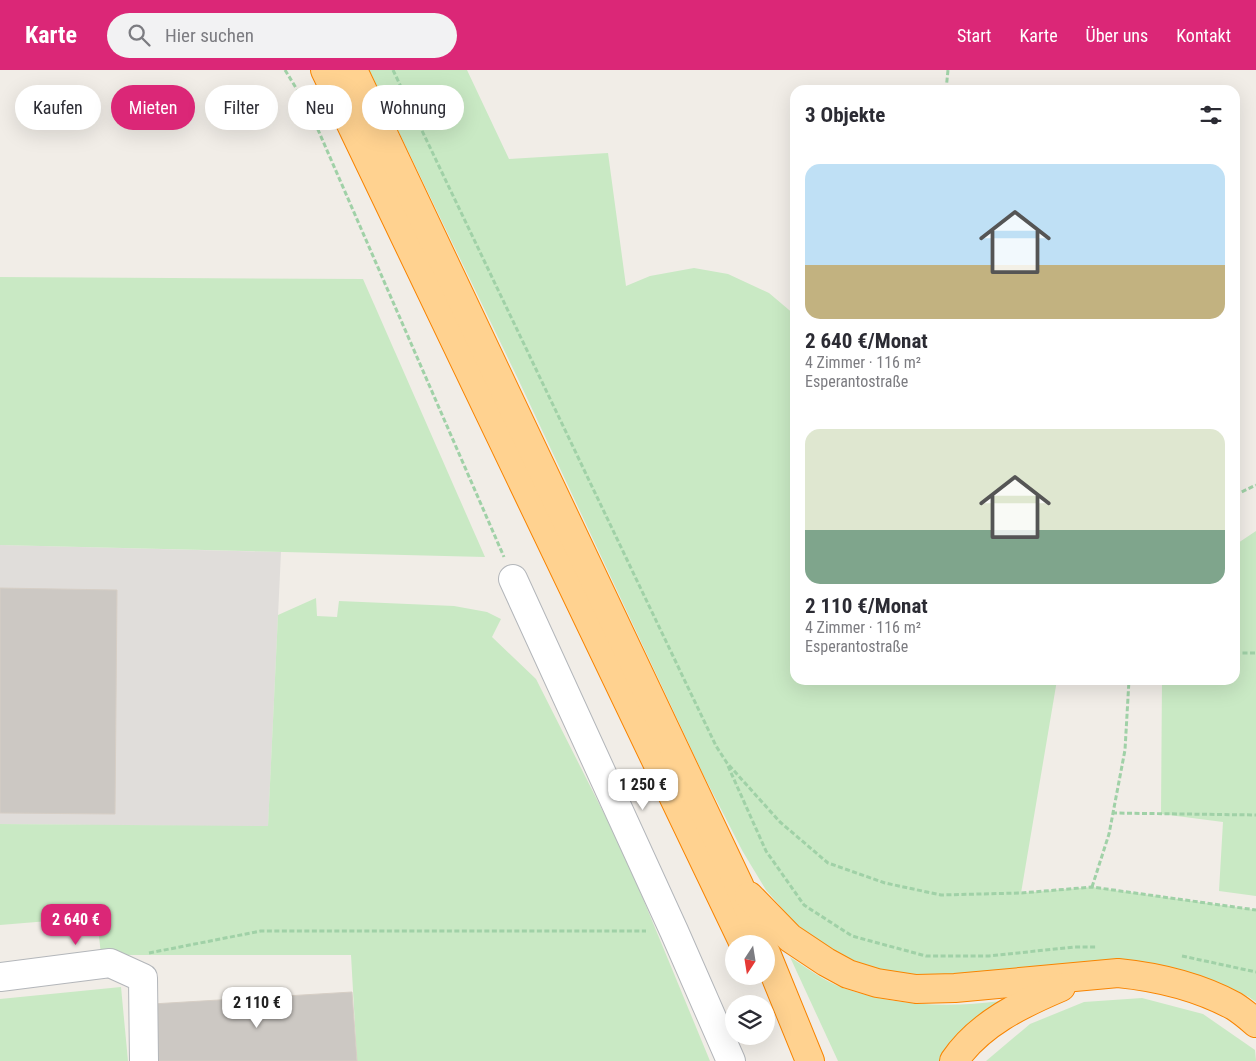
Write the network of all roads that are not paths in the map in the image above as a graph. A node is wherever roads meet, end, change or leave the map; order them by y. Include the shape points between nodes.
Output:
1 (326, 70) edge
2 (353, 70) edge
3 (513, 579) road end
4 (739, 885) junction
5 (740, 935) edge
6 (758, 935) edge
7 (775, 975) edge
8 (0, 977) edge
9 (1083, 978) junction
10 (766, 985) edge
11 (1256, 1023) edge
12 (144, 1061) edge
13 (731, 1061) edge
14 (804, 1061) edge
15 (810, 1061) edge
16 (954, 1061) edge

1 - 5 highway
2 - 4 highway
3 - 13 street
4 - 6 highway
4 - 9 highway via 790,938 848,974 877,983 916,989
7 - 15 highway
8 - 12 street via 110,963 143,978
9 - 11 highway via 1118,973 1189,987 1235,1007
9 - 16 highway via 1016,1008 980,1034
10 - 14 highway

